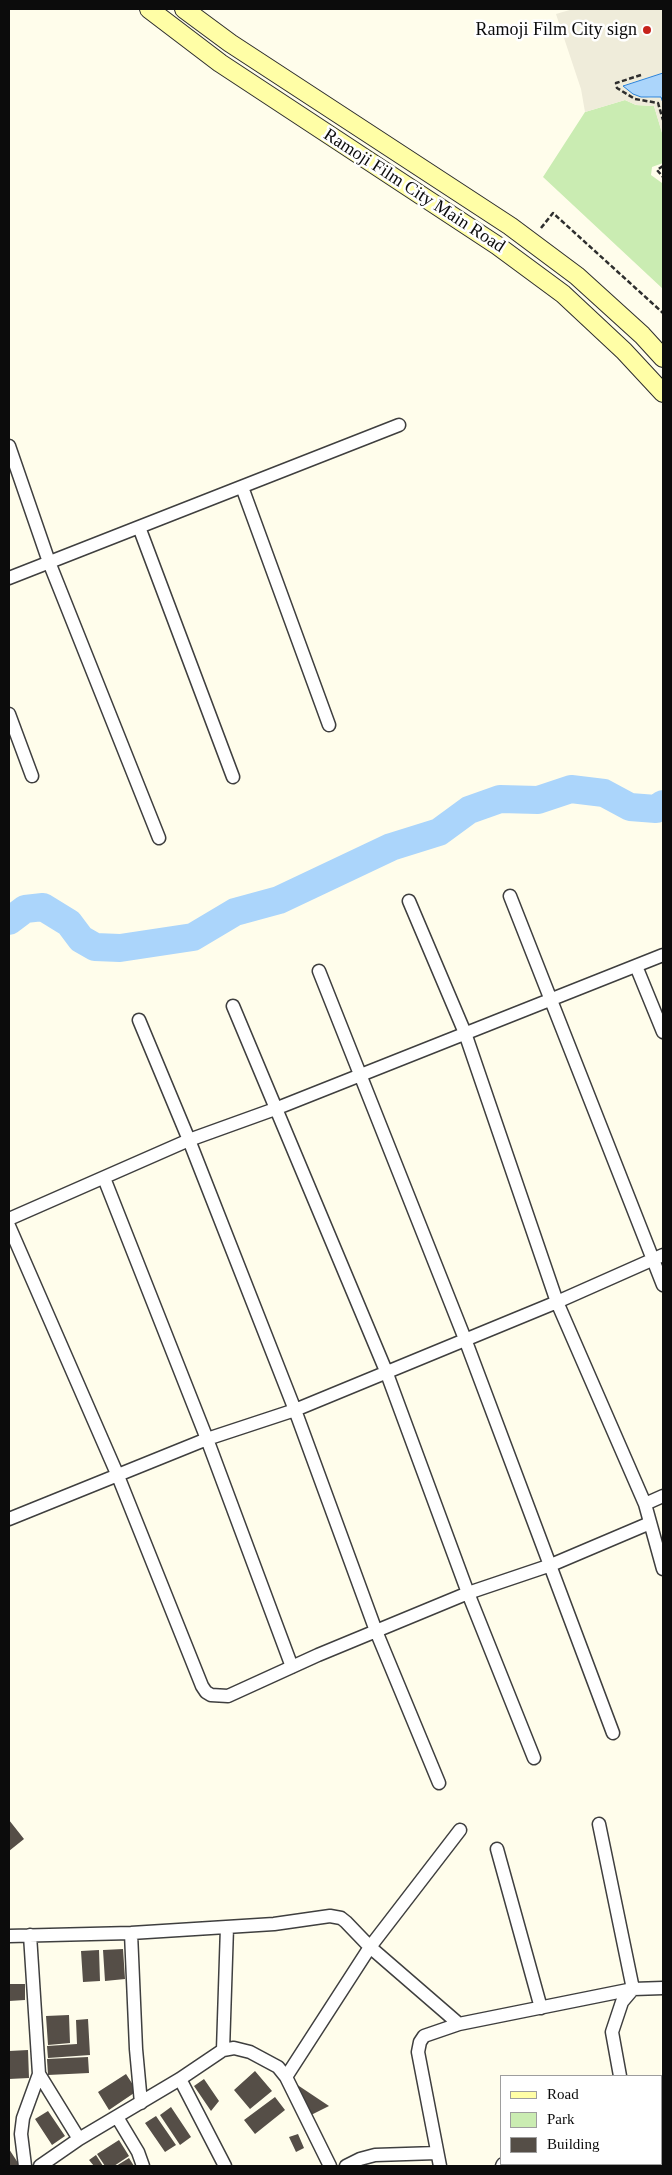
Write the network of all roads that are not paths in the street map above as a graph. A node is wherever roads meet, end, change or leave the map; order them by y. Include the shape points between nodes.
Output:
1 (149, 9) edge
2 (184, 9) edge
3 (323, 104) junction
4 (312, 124) junction
5 (663, 358) edge
6 (663, 393) edge
7 (399, 425) dead end
8 (9, 446) edge
9 (242, 486) junction
10 (139, 527) junction
11 (49, 562) junction
12 (9, 578) edge
13 (9, 714) edge
14 (329, 725) dead end
15 (32, 776) dead end
16 (233, 777) dead end
17 (159, 838) dead end
18 (510, 896) dead end
19 (409, 900) dead end
20 (663, 955) edge
21 (636, 966) junction
22 (319, 971) dead end
23 (552, 999) junction
24 (233, 1006) dead end
25 (139, 1020) dead end
26 (663, 1032) edge
27 (465, 1033) junction
28 (360, 1074) junction
29 (275, 1109) junction
30 (189, 1140) junction
31 (104, 1178) junction
32 (9, 1219) edge
33 (9, 1226) edge
34 (658, 1258) edge
35 (663, 1286) edge
36 (557, 1302) junction
37 (465, 1339) junction
38 (386, 1371) junction
39 (295, 1410) junction
40 (207, 1439) junction
41 (118, 1476) junction
42 (663, 1496) edge
43 (645, 1504) junction
44 (9, 1519) edge
45 (650, 1523) junction
46 (551, 1565) junction
47 (663, 1569) edge
48 (468, 1593) junction
49 (376, 1632) junction
50 (292, 1666) junction
51 (613, 1733) dead end
52 (534, 1758) dead end
53 (439, 1783) dead end
54 (599, 1824) dead end
55 (460, 1830) dead end
56 (496, 1849) dead end
57 (227, 1926) junction
58 (131, 1933) junction
59 (30, 1935) junction
60 (9, 1936) edge
61 (370, 1947) junction
62 (663, 1988) edge
63 (633, 1989) junction
64 (541, 2008) junction
65 (458, 2024) junction
66 (223, 2050) junction
67 (39, 2074) junction
68 (620, 2075) edge
69 (286, 2077) junction
70 (180, 2079) junction
71 (141, 2103) junction
72 (117, 2117) junction
73 (79, 2139) junction
74 (437, 2153) junction
75 (25, 2166) edge
76 (40, 2166) edge
77 (143, 2166) edge
78 (225, 2166) edge
79 (330, 2166) edge
80 (346, 2166) edge
81 (440, 2166) edge

1 - 4 street, Ramoji Film City Main Road via 220,63
2 - 3 street, Ramoji Film City Main Road
3 - 4 street
3 - 5 street, Ramoji Film City Main Road via 530,241 577,276
4 - 6 street, Ramoji Film City Main Road via 498,246 562,294 624,351
7 - 9 street
8 - 11 street
9 - 10 street
9 - 14 street
10 - 11 street
10 - 16 street
11 - 12 street
11 - 17 street
13 - 15 street
18 - 23 street
19 - 27 street
20 - 21 street
21 - 23 street
21 - 26 street
22 - 28 street
23 - 27 street
23 - 34 street
24 - 29 street
25 - 30 street
27 - 28 street
27 - 36 street
28 - 29 street
28 - 37 street
29 - 30 street
29 - 38 street
30 - 31 street
30 - 39 street
31 - 32 street
31 - 40 street
33 - 41 street
34 - 35 street
34 - 36 street
36 - 37 street
36 - 43 street
37 - 38 street
37 - 46 street
38 - 39 street
38 - 48 street
39 - 40 street
39 - 49 street
40 - 41 street
40 - 50 street
41 - 44 street
41 - 50 street via 206,1692 228,1696
42 - 43 street
43 - 45 street
45 - 46 street
45 - 47 street
46 - 48 street
46 - 51 street
48 - 49 street
48 - 52 street
49 - 50 street
49 - 53 street
54 - 63 street
55 - 61 street
56 - 64 street
57 - 58 street
57 - 61 street via 274,1924 330,1916 341,1918
57 - 66 street
58 - 59 street
58 - 71 street
59 - 60 street
59 - 67 street
61 - 65 street
61 - 69 street
62 - 63 street
63 - 64 street
63 - 68 street via 622,2002 612,2032
64 - 65 street
65 - 74 street via 424,2036 419,2047
66 - 69 street via 234,2048 250,2052 272,2063
66 - 70 street
67 - 73 street
67 - 75 street via 23,2118 21,2134
69 - 79 street
70 - 71 street
70 - 78 street
71 - 72 street
72 - 73 street
72 - 77 street
73 - 76 street
74 - 80 street via 375,2155
74 - 81 street

